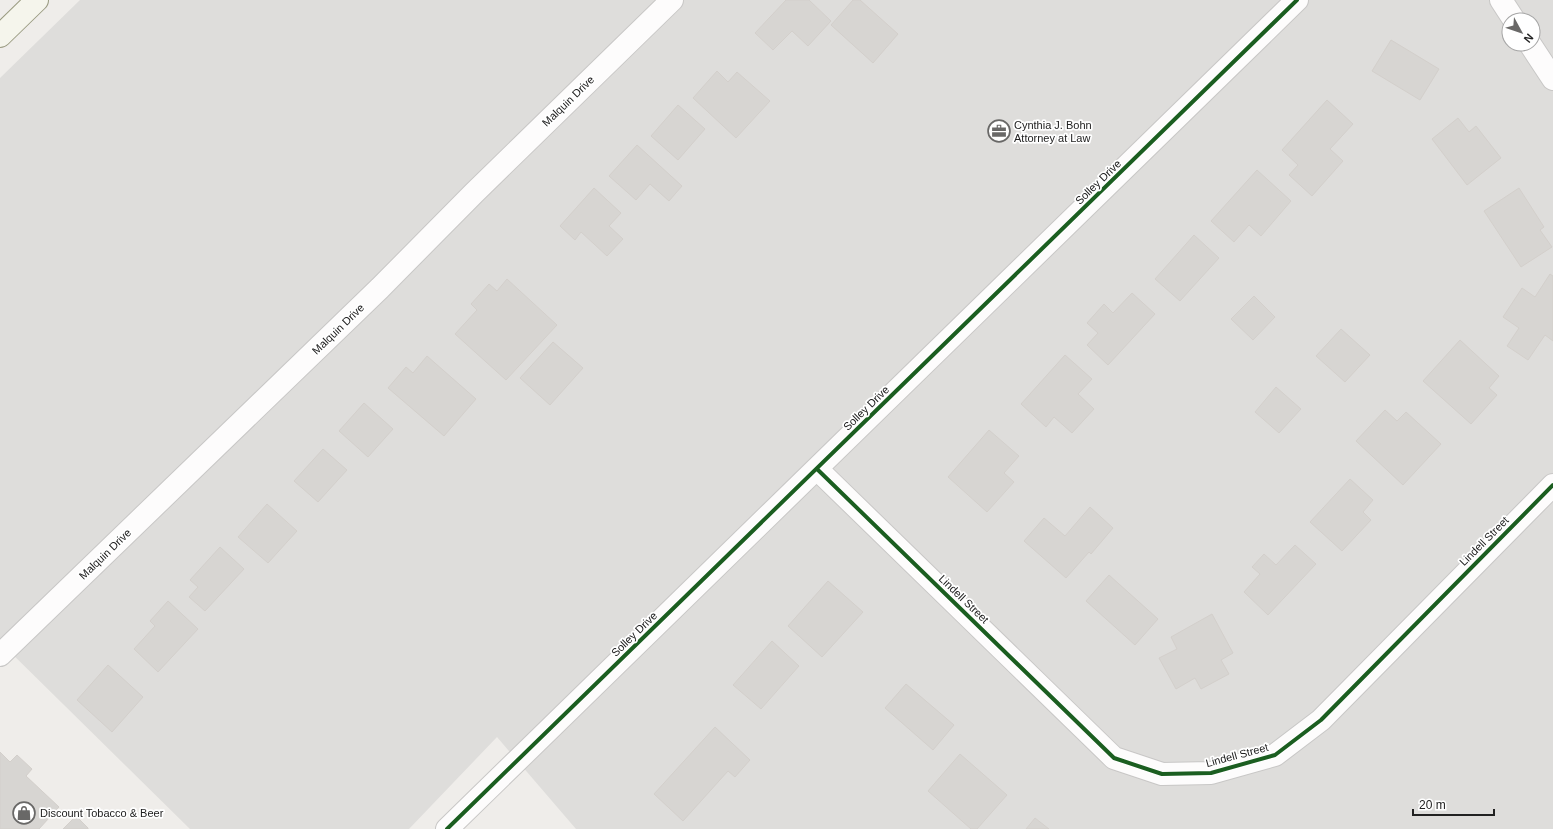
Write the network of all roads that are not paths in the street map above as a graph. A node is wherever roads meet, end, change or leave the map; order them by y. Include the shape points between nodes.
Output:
1 (37, 0) edge
2 (672, 0) edge
3 (1297, 0) edge
4 (1501, 0) edge
5 (1509, 12) edge
6 (0, 36) edge
7 (1535, 52) edge
8 (1553, 79) edge
9 (817, 468) junction
10 (1553, 485) edge
11 (0, 655) edge
12 (447, 829) edge

1 - 6 main road
2 - 11 street, Malquin Drive via 380,288
3 - 9 street, Solley Drive
4 - 5 street
7 - 8 street
9 - 10 street, Lindell Street via 1114,758 1162,774 1211,773 1275,755 1321,720
9 - 12 street, Solley Drive

